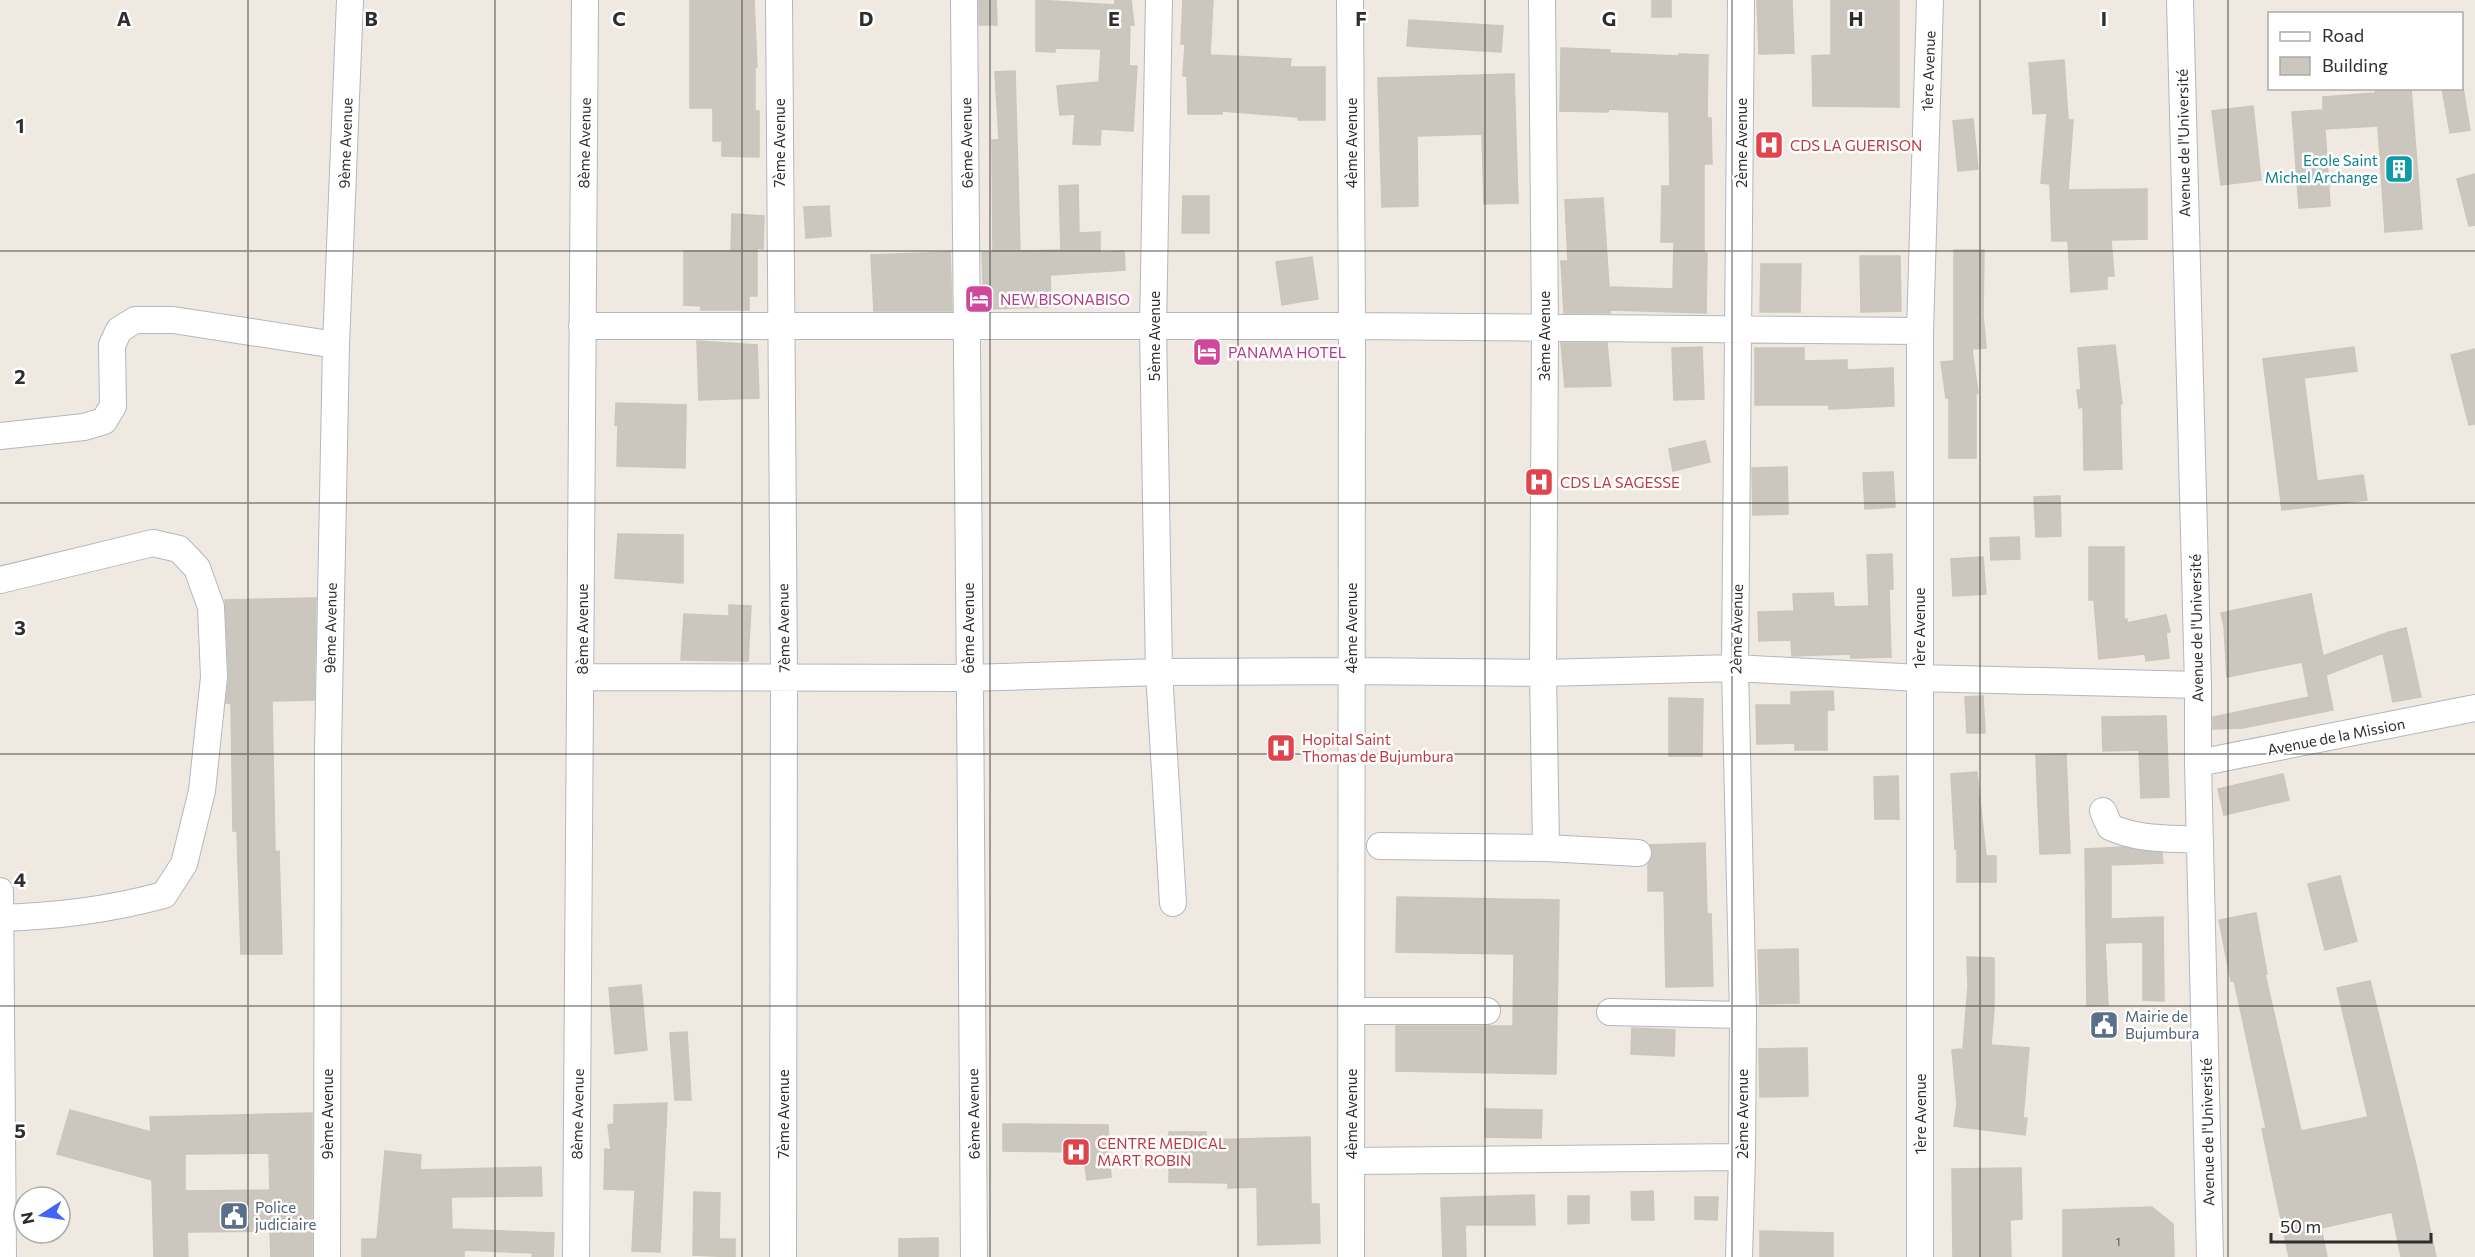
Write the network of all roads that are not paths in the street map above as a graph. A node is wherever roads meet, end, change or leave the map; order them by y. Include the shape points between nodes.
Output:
1 (350, 0) edge
2 (585, 0) edge
3 (778, 0) edge
4 (964, 0) edge
5 (1159, 0) edge
6 (1350, 0) edge
7 (1542, 0) edge
8 (1741, 0) edge
9 (1930, 0) edge
10 (2180, 0) edge
11 (582, 326) junction
12 (1352, 326) junction
13 (780, 327) junction
14 (968, 327) junction
15 (1154, 328) junction
16 (1545, 329) junction
17 (1740, 331) junction
18 (1920, 331) junction
19 (336, 345) junction
20 (0, 436) edge
21 (0, 580) edge
22 (1735, 668) junction
23 (1351, 671) junction
24 (1159, 672) junction
25 (1543, 673) junction
26 (582, 677) junction
27 (784, 677) junction
28 (968, 678) junction
29 (1919, 678) junction
30 (2198, 685) junction
31 (2475, 708) edge
32 (2198, 763) junction
33 (2103, 811) dead end
34 (2200, 840) junction
35 (1380, 846) dead end
36 (1546, 848) junction
37 (1638, 853) dead end
38 (0, 891) edge
39 (1173, 903) dead end
40 (0, 918) edge
41 (1351, 1011) junction
42 (1486, 1011) dead end
43 (1610, 1012) dead end
44 (1743, 1015) junction
45 (1, 1022) edge
46 (1742, 1157) junction
47 (1351, 1161) junction
48 (3, 1257) edge
49 (327, 1257) edge
50 (576, 1257) edge
51 (783, 1257) edge
52 (974, 1257) edge
53 (1351, 1257) edge
54 (1739, 1257) edge
55 (1920, 1257) edge
56 (2210, 1257) edge

1 - 19 street, 9ème Avenue
2 - 11 street, 8ème Avenue
3 - 13 street, 7ème Avenue
4 - 14 street, 6ème Avenue
5 - 15 street, 5ème Avenue
6 - 12 street, 4ème Avenue
7 - 16 street, 3ème Avenue
8 - 17 street, 2ème Avenue
9 - 18 street, 1ère Avenue
10 - 30 street, Avenue de l'Université
11 - 13 street
11 - 26 street, 8ème Avenue
12 - 15 street
12 - 16 street
12 - 23 street, 4ème Avenue
13 - 14 street
13 - 27 street, 7ème Avenue
14 - 15 street
14 - 28 street, 6ème Avenue
15 - 24 street, 5ème Avenue
16 - 17 street
16 - 25 street, 3ème Avenue
17 - 18 street
17 - 22 street, 2ème Avenue
18 - 29 street, 1ère Avenue
19 - 20 street via 173,320 135,320 119,330 112,345 113,406 104,421 84,427
19 - 49 street, 9ème Avenue via 327,750
21 - 40 street via 153,543 179,549 197,568 211,607 214,677 202,791 184,864 164,895 116,908
22 - 25 street
22 - 29 street
22 - 44 street, 2ème Avenue
23 - 24 street
23 - 25 street
23 - 41 street, 4ème Avenue
24 - 28 street
24 - 39 street, 5ème Avenue
25 - 36 street, 3ème Avenue
26 - 27 street
26 - 50 street, 8ème Avenue
27 - 28 street
27 - 51 street, 7ème Avenue
28 - 52 street, 6ème Avenue
29 - 30 street
29 - 55 street, 1ère Avenue
30 - 32 street, Avenue de l'Université
31 - 32 street, Avenue de la Mission
32 - 34 street, Avenue de l'Université
33 - 34 street via 2110,827 2134,836
34 - 56 street, Avenue de l'Université
35 - 36 street
36 - 37 street
38 - 40 street
40 - 45 street
41 - 42 street
41 - 47 street, 4ème Avenue
43 - 44 street
44 - 46 street, 2ème Avenue
45 - 48 street
46 - 47 street
46 - 54 street, 2ème Avenue
47 - 53 street, 4ème Avenue

